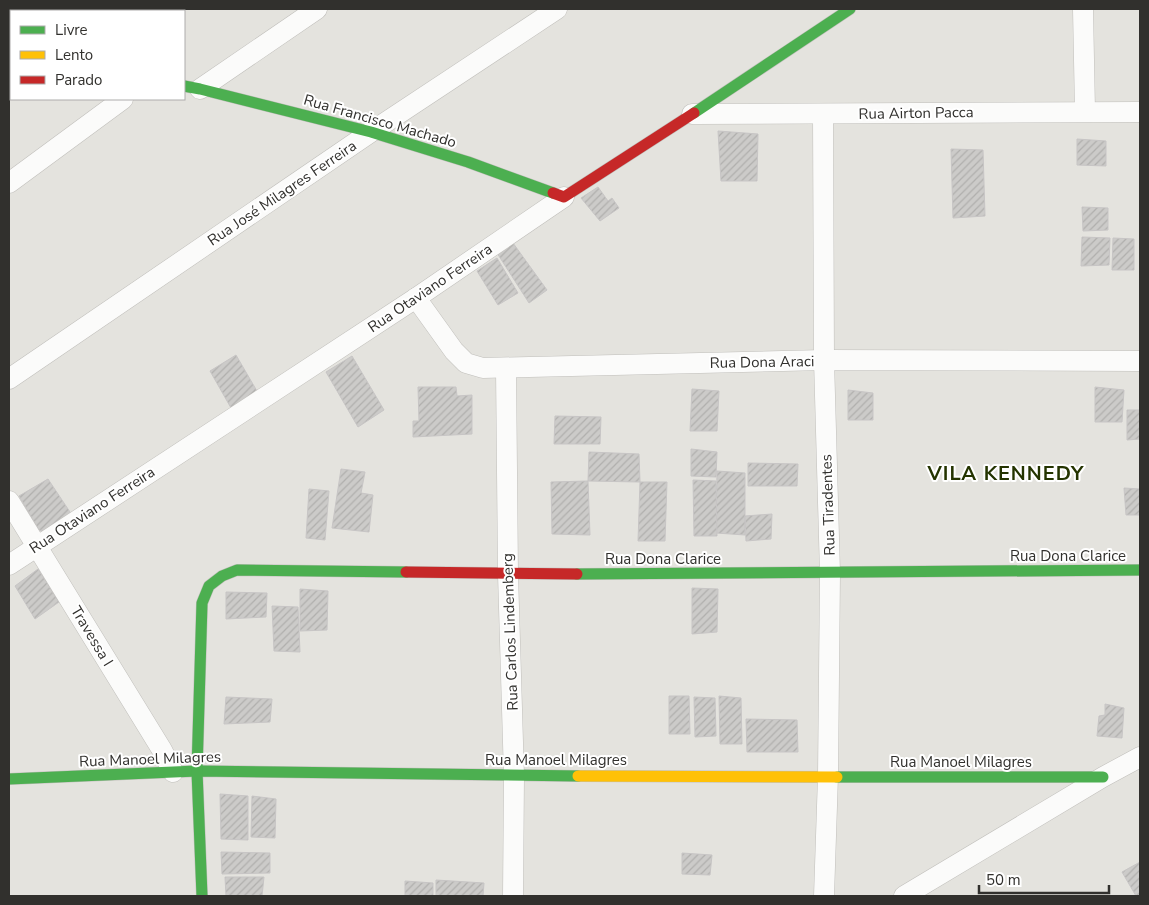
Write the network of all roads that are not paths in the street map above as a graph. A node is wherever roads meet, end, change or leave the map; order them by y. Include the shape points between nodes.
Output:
1 (317, 9) edge
2 (557, 9) edge
3 (850, 9) edge
4 (1083, 9) edge
5 (192, 87) edge
6 (122, 100) edge
7 (1084, 111) junction
8 (1140, 112) edge
9 (692, 114) junction
10 (823, 114) junction
11 (371, 132) junction
12 (9, 183) edge
13 (564, 197) junction
14 (416, 298) junction
15 (824, 360) junction
16 (1140, 361) edge
17 (506, 368) junction
18 (9, 380) edge
19 (9, 501) edge
20 (37, 546) junction
21 (9, 565) edge
22 (1140, 570) edge
23 (830, 573) junction
24 (508, 574) junction
25 (1140, 757) edge
26 (197, 771) junction
27 (173, 772) junction
28 (514, 776) junction
29 (828, 776) junction
30 (1103, 778) junction
31 (9, 779) edge
32 (202, 896) edge
33 (513, 896) edge
34 (824, 896) edge
35 (904, 896) edge

1 - 5 street
2 - 11 street, Rua José Milagres Ferreira
3 - 9 street, Rua Otaviano Ferreira
4 - 7 street
5 - 11 street, Rua Francisco Machado
6 - 12 street
7 - 8 street, Rua Airton Pacca
7 - 10 street, Rua Airton Pacca
9 - 10 street, Rua Airton Pacca
9 - 13 street, Rua Otaviano Ferreira
10 - 15 street, Rua Tiradentes
11 - 13 street, Rua Francisco Machado via 468,162
11 - 18 street, Rua José Milagres Ferreira
13 - 14 street, Rua Otaviano Ferreira
14 - 17 street, Rua Dona Araci via 466,363 483,368
14 - 20 street, Rua Otaviano Ferreira
15 - 16 street, Rua Dona Araci
15 - 17 street, Rua Dona Araci
15 - 23 street, Rua Tiradentes
17 - 24 street, Rua Carlos Lindemberg
19 - 20 street, Travessa I
20 - 21 street, Rua Otaviano Ferreira
20 - 27 street, Travessa I
22 - 23 street, Rua Dona Clarice
23 - 24 street, Rua Dona Clarice
23 - 29 street, Rua Tiradentes
24 - 26 street, Rua Dona Clarice via 237,570 222,576 209,586 202,603
24 - 28 street, Rua Carlos Lindemberg
25 - 30 street
26 - 27 street, Rua Manoel Milagres
26 - 28 street, Rua Manoel Milagres
26 - 32 street
27 - 31 street, Rua Manoel Milagres
28 - 29 street, Rua Manoel Milagres
28 - 33 street, Rua Carlos Lindemberg
29 - 30 street, Rua Manoel Milagres
29 - 34 street, Rua Tiradentes
30 - 35 street

